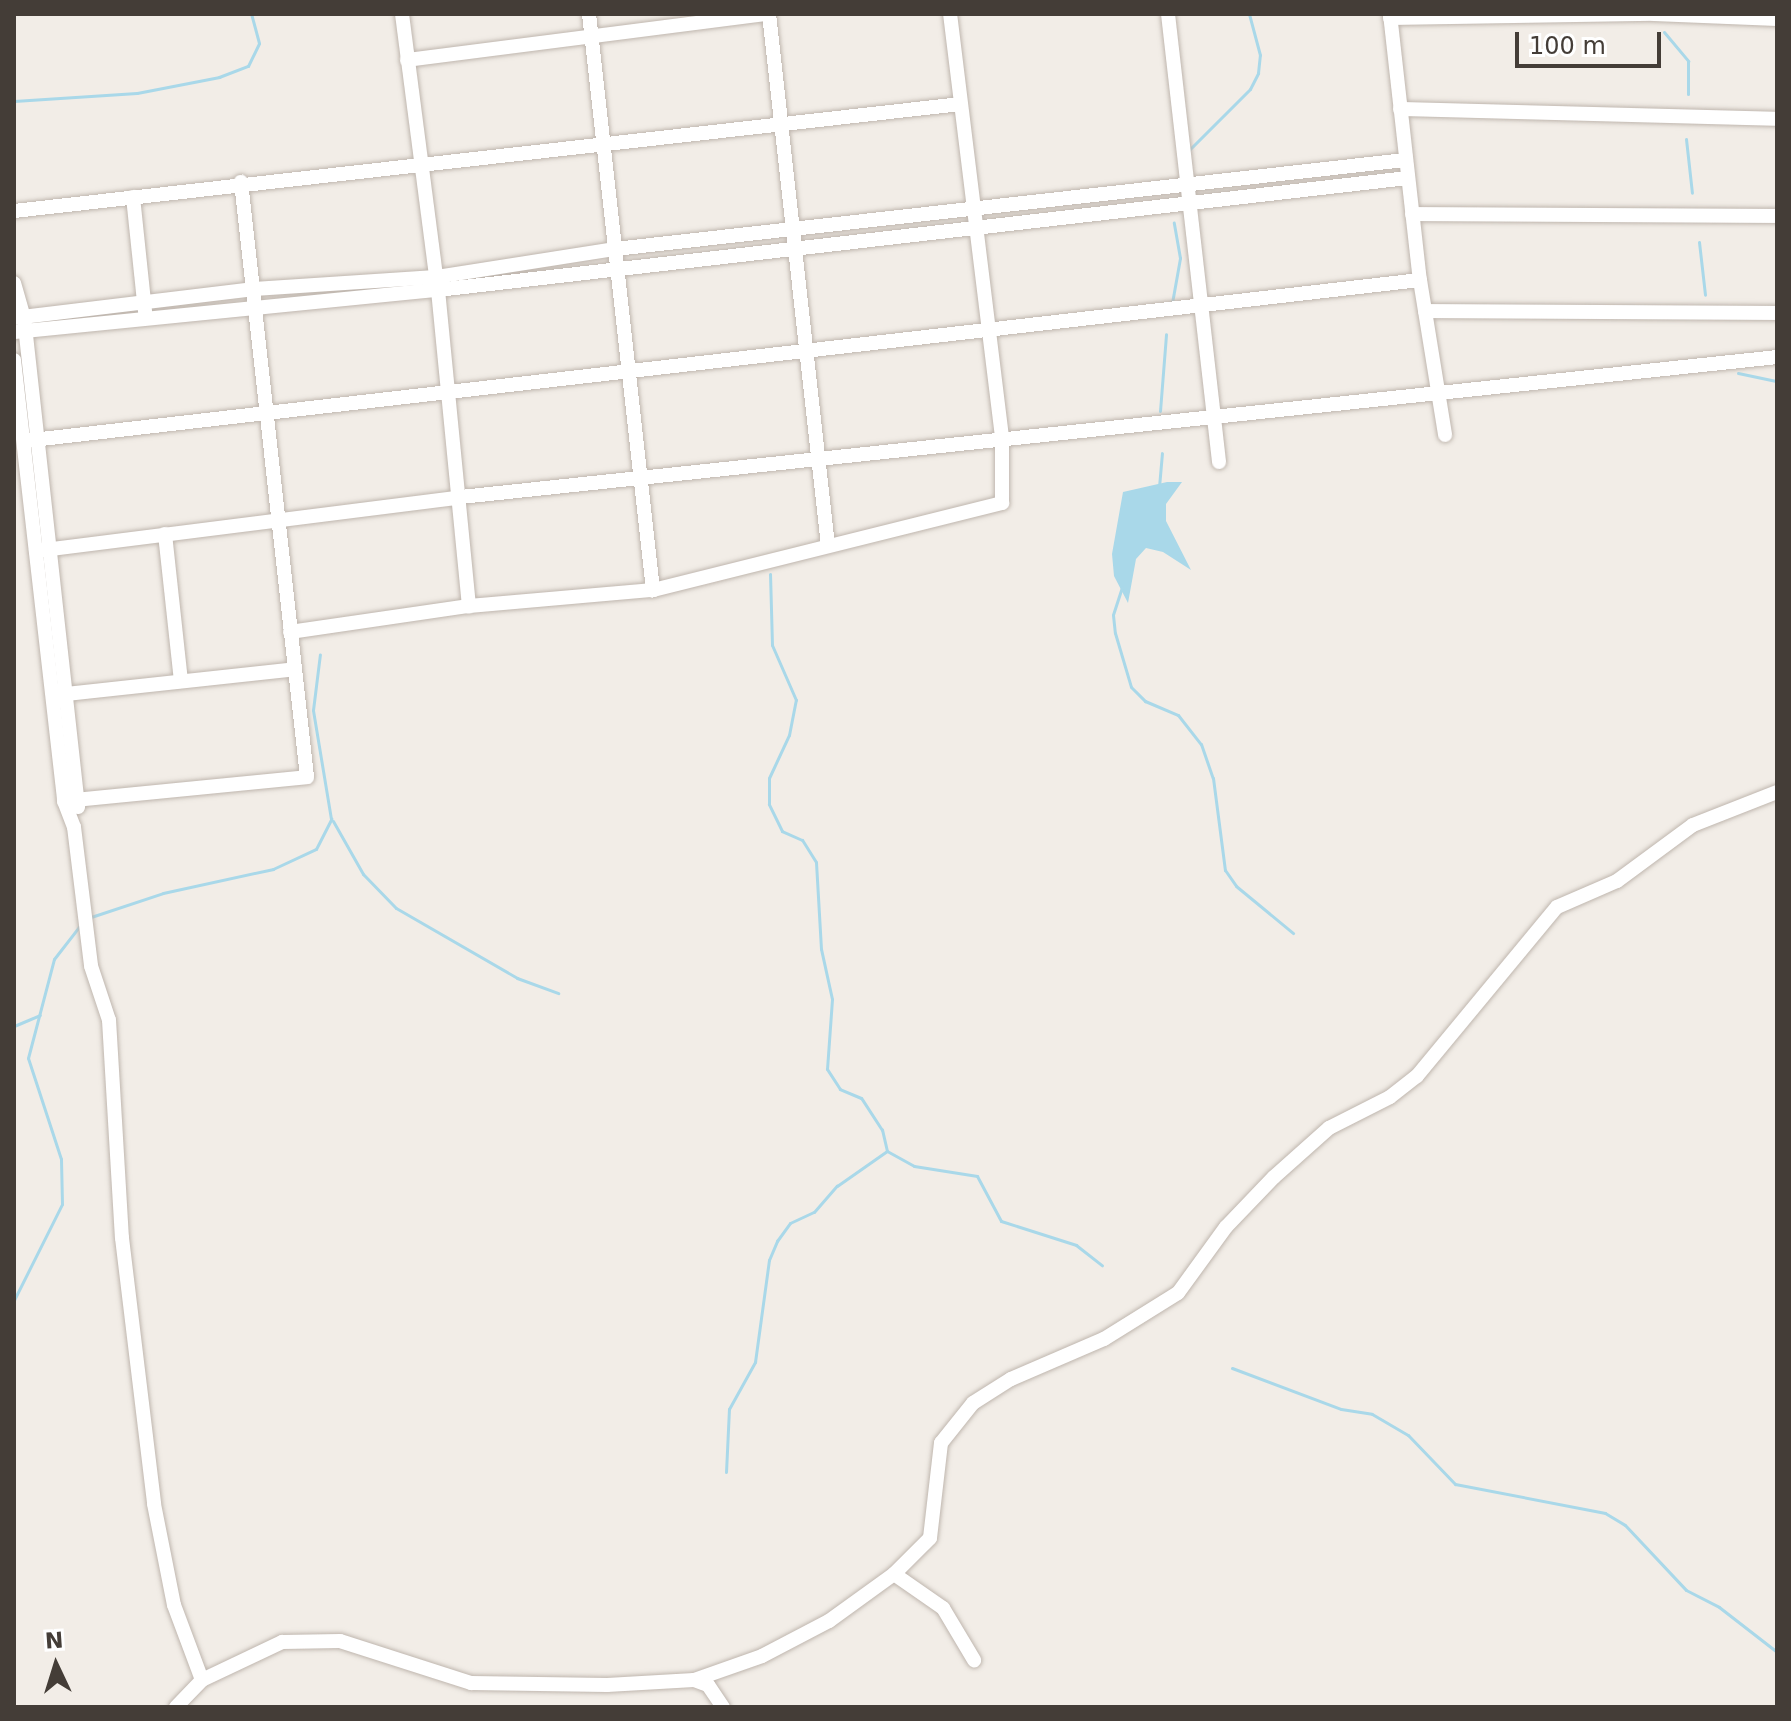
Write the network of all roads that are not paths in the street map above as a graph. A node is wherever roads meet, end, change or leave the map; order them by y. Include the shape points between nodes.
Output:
1 (402, 14) edge
2 (589, 14) edge
3 (767, 14) edge
4 (950, 14) edge
5 (1168, 14) edge
6 (1390, 16) edge
7 (1777, 19) edge
8 (592, 32) junction
9 (407, 60) junction
10 (960, 104) junction
11 (1400, 109) junction
12 (1777, 119) edge
13 (778, 123) junction
14 (605, 144) junction
15 (1405, 160) junction
16 (420, 168) junction
17 (1407, 178) junction
18 (241, 182) junction
19 (1187, 183) junction
20 (133, 197) junction
21 (1189, 201) junction
22 (971, 209) junction
23 (14, 211) edge
24 (1412, 214) junction
25 (1777, 216) edge
26 (972, 226) junction
27 (791, 229) junction
28 (794, 246) junction
29 (615, 249) junction
30 (617, 267) junction
31 (1420, 280) junction
32 (14, 283) edge
33 (437, 284) junction
34 (254, 289) junction
35 (144, 302) junction
36 (255, 307) junction
37 (1201, 308) junction
38 (1425, 311) junction
39 (1777, 313) edge
40 (145, 318) junction
41 (19, 324) edge
42 (987, 332) junction
43 (807, 351) junction
44 (1777, 357) edge
45 (14, 360) edge
46 (632, 372) junction
47 (449, 394) junction
48 (1437, 395) junction
49 (266, 414) junction
50 (1212, 415) junction
51 (1445, 435) dead end
52 (1002, 437) junction
53 (31, 440) junction
54 (819, 461) junction
55 (1219, 462) dead end
56 (641, 481) junction
57 (461, 497) junction
58 (277, 522) junction
59 (165, 534) junction
60 (828, 546) junction
61 (42, 550) junction
62 (653, 590) junction
63 (469, 606) junction
64 (290, 632) junction
65 (295, 669) junction
66 (181, 681) junction
67 (59, 695) junction
68 (1777, 792) edge
69 (79, 799) junction
70 (64, 801) junction
71 (74, 827) junction
72 (894, 1574) junction
73 (974, 1660) dead end
74 (202, 1680) junction
75 (694, 1680) junction
76 (176, 1707) edge
77 (723, 1707) edge

1 - 9 street
2 - 8 street
3 - 8 street
3 - 13 street
4 - 10 street
5 - 19 street
6 - 7 street via 1654,14
6 - 11 street
8 - 9 street
8 - 14 street
9 - 16 street
10 - 13 street
10 - 22 street
11 - 12 street
11 - 15 street
13 - 14 street
13 - 27 street
14 - 16 street
14 - 29 street
15 - 17 street
15 - 19 street
16 - 18 street
16 - 33 street
17 - 21 street
17 - 24 street
18 - 20 street
18 - 34 street
19 - 21 street
19 - 22 street
20 - 23 street
20 - 35 street
21 - 26 street
21 - 37 street
22 - 26 street
22 - 27 street
24 - 25 street
24 - 31 street
26 - 28 street
26 - 42 street
27 - 28 street
27 - 29 street
28 - 30 street
28 - 43 street
29 - 30 street
29 - 33 street
30 - 33 street
30 - 46 street
31 - 37 street
31 - 38 street
32 - 41 street
33 - 34 street
33 - 36 street
33 - 47 street
34 - 35 street
34 - 36 street
35 - 40 street
35 - 41 street
36 - 40 street
36 - 49 street
37 - 42 street
37 - 50 street
38 - 39 street
38 - 48 street
40 - 41 street
41 - 53 street
42 - 43 street
42 - 52 street
43 - 46 street
43 - 54 street
44 - 48 street
45 - 53 street
46 - 47 street
46 - 56 street
47 - 49 street
47 - 57 street
48 - 50 street
48 - 51 street
49 - 53 street
49 - 58 street
50 - 52 street
50 - 55 street
52 - 54 street
52 - 60 street via 1002,503
53 - 61 street
54 - 56 street
54 - 60 street
56 - 57 street
56 - 62 street
57 - 58 street
57 - 63 street
58 - 59 street
58 - 64 street
59 - 61 street
59 - 66 street
60 - 62 street
61 - 67 street
62 - 63 street
63 - 64 street
64 - 65 street
65 - 66 street
65 - 69 street via 307,777
66 - 67 street
67 - 69 street
67 - 70 street
68 - 72 street via 1693,825 1617,881 1557,907 1417,1076 1390,1097 1329,1128 1286,1167 1242,1207 1178,1293 1104,1339 1011,1379 958,1417 938,1456 930,1538
69 - 70 street
69 - 71 street
70 - 71 street
71 - 74 street via 91,966 109,1020 119,1209 154,1504 174,1605
72 - 73 street via 943,1608
72 - 75 street via 829,1621 738,1667
74 - 75 street via 259,1650 308,1639 367,1649 471,1683
74 - 76 street
75 - 77 street via 708,1685

